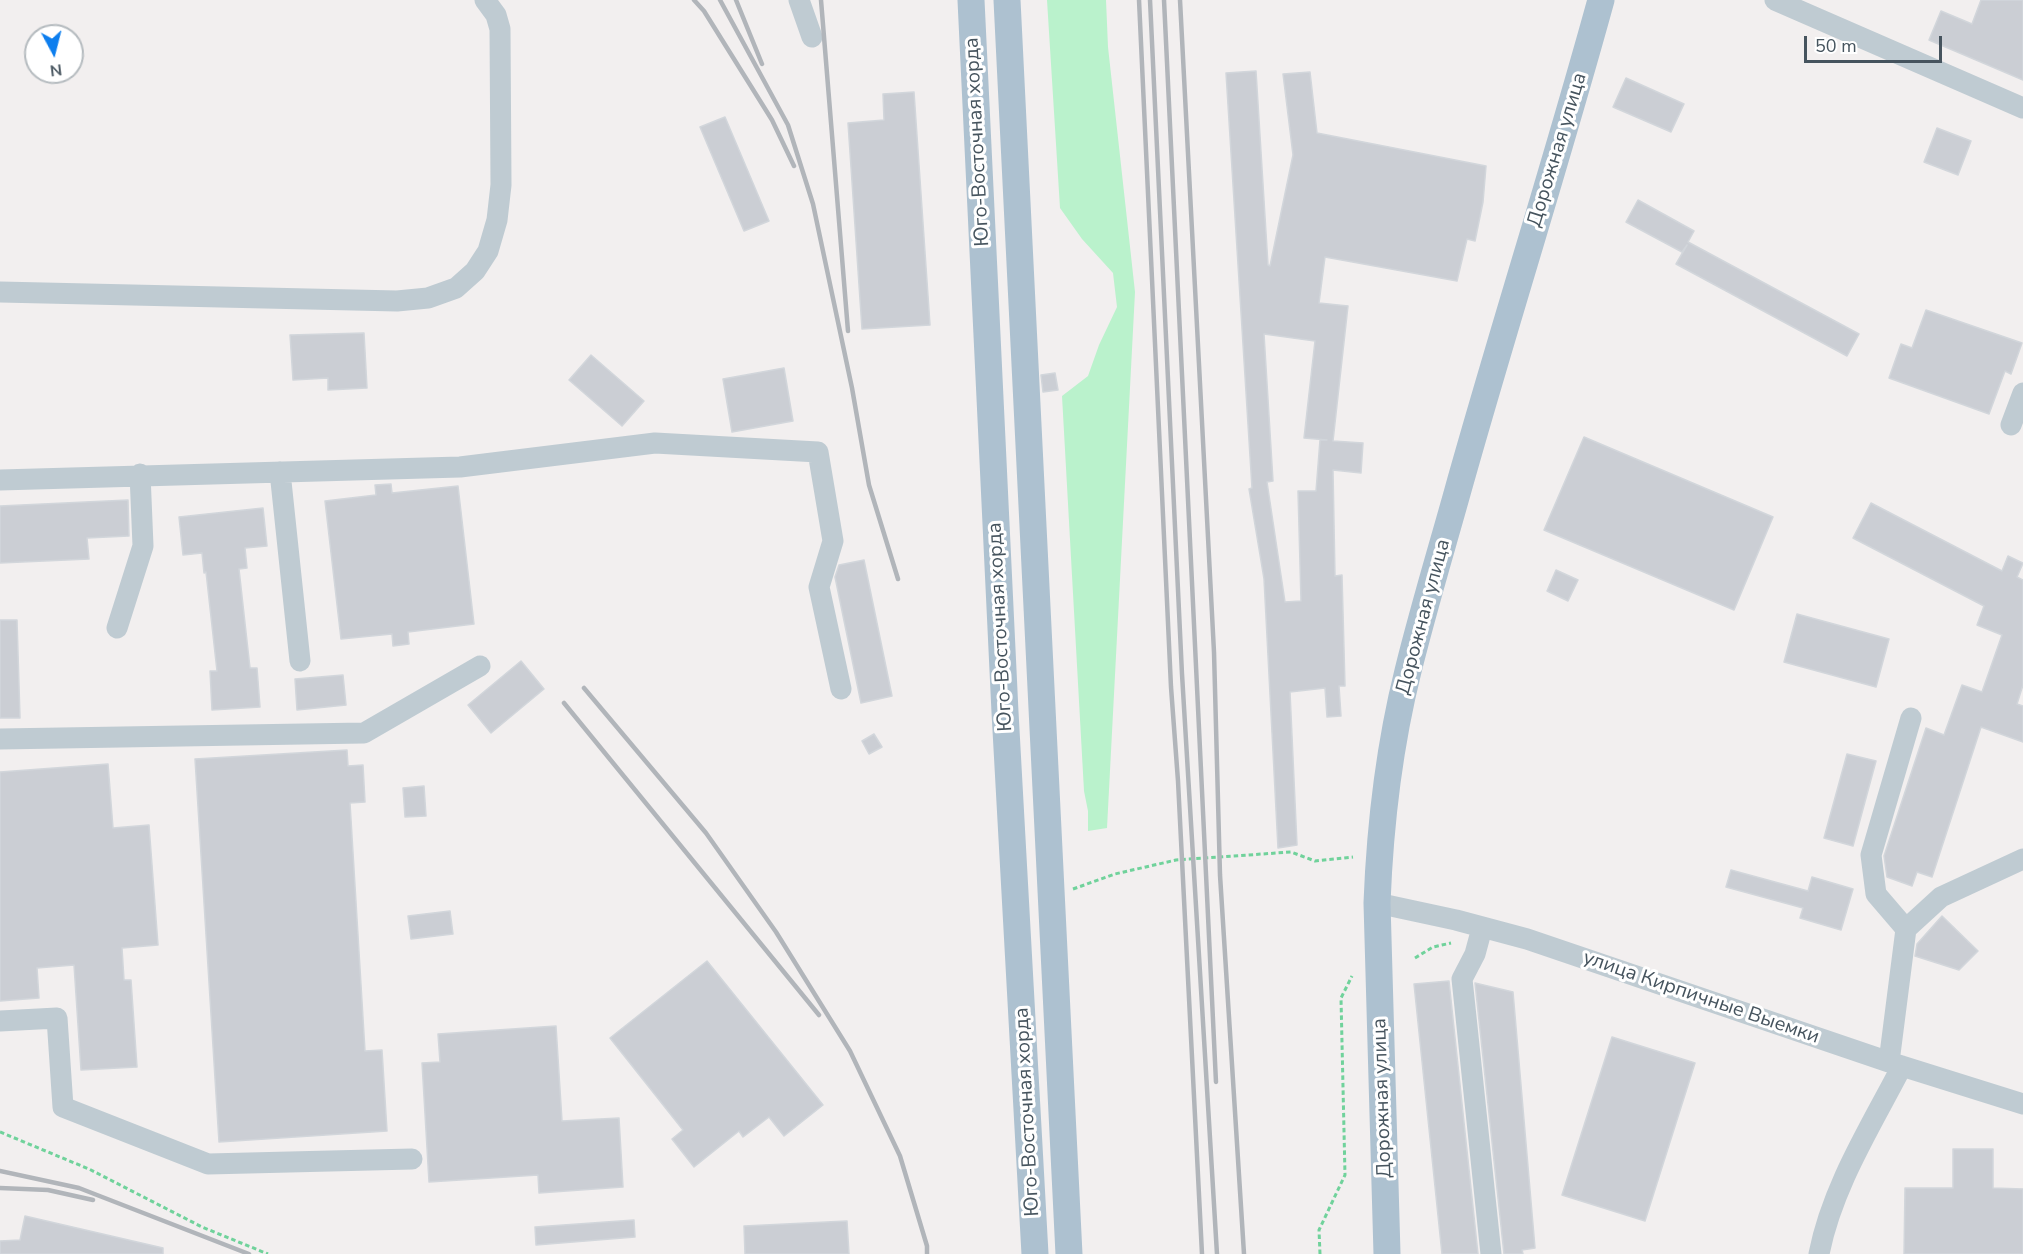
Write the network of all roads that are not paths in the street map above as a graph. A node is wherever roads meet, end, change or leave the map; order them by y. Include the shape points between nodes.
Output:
1 (485, 0) edge
2 (799, 0) edge
3 (971, 0) edge
4 (1007, 0) edge
5 (1601, 0) edge
6 (1774, 0) edge
7 (812, 37) dead end
8 (2023, 108) edge
9 (0, 292) edge
10 (2023, 393) edge
11 (2011, 425) dead end
12 (280, 472) junction
13 (140, 474) junction
14 (0, 480) edge
15 (117, 628) dead end
16 (300, 661) dead end
17 (480, 666) dead end
18 (841, 689) dead end
19 (1911, 718) dead end
20 (0, 739) edge
21 (2023, 859) edge
22 (1377, 903) junction
23 (1482, 928) junction
24 (1906, 929) junction
25 (0, 1021) edge
26 (1895, 1064) junction
27 (2023, 1104) edge
28 (412, 1159) dead end
29 (1035, 1254) edge
30 (1069, 1254) edge
31 (1387, 1254) edge
32 (1491, 1254) edge
33 (1819, 1254) edge

1 - 9 street via 500,29 501,185 488,251 475,271 456,288 428,298 397,301
2 - 7 street
3 - 29 main road, Юго-Восточная хорда
4 - 30 main road, Юго-Восточная хорда
5 - 22 main road, Дорожная улица via 1407,672 1379,845
6 - 8 street
10 - 11 street
12 - 13 street
12 - 16 street
12 - 18 street via 460,467 655,443 818,452 833,541 819,587
13 - 14 street
13 - 15 street via 143,546
17 - 20 street via 364,733
19 - 24 street via 1871,855 1876,894
21 - 24 street via 1941,897
22 - 23 street, улица Кирпичные Выемки
22 - 31 main road, Дорожная улица
23 - 26 street, улица Кирпичные Выемки via 1527,939
23 - 32 street via 1462,979
24 - 26 street
25 - 28 street via 57,1018 63,1107 208,1164
26 - 27 street, улица Кирпичные Выемки
26 - 33 street via 1824,1229

